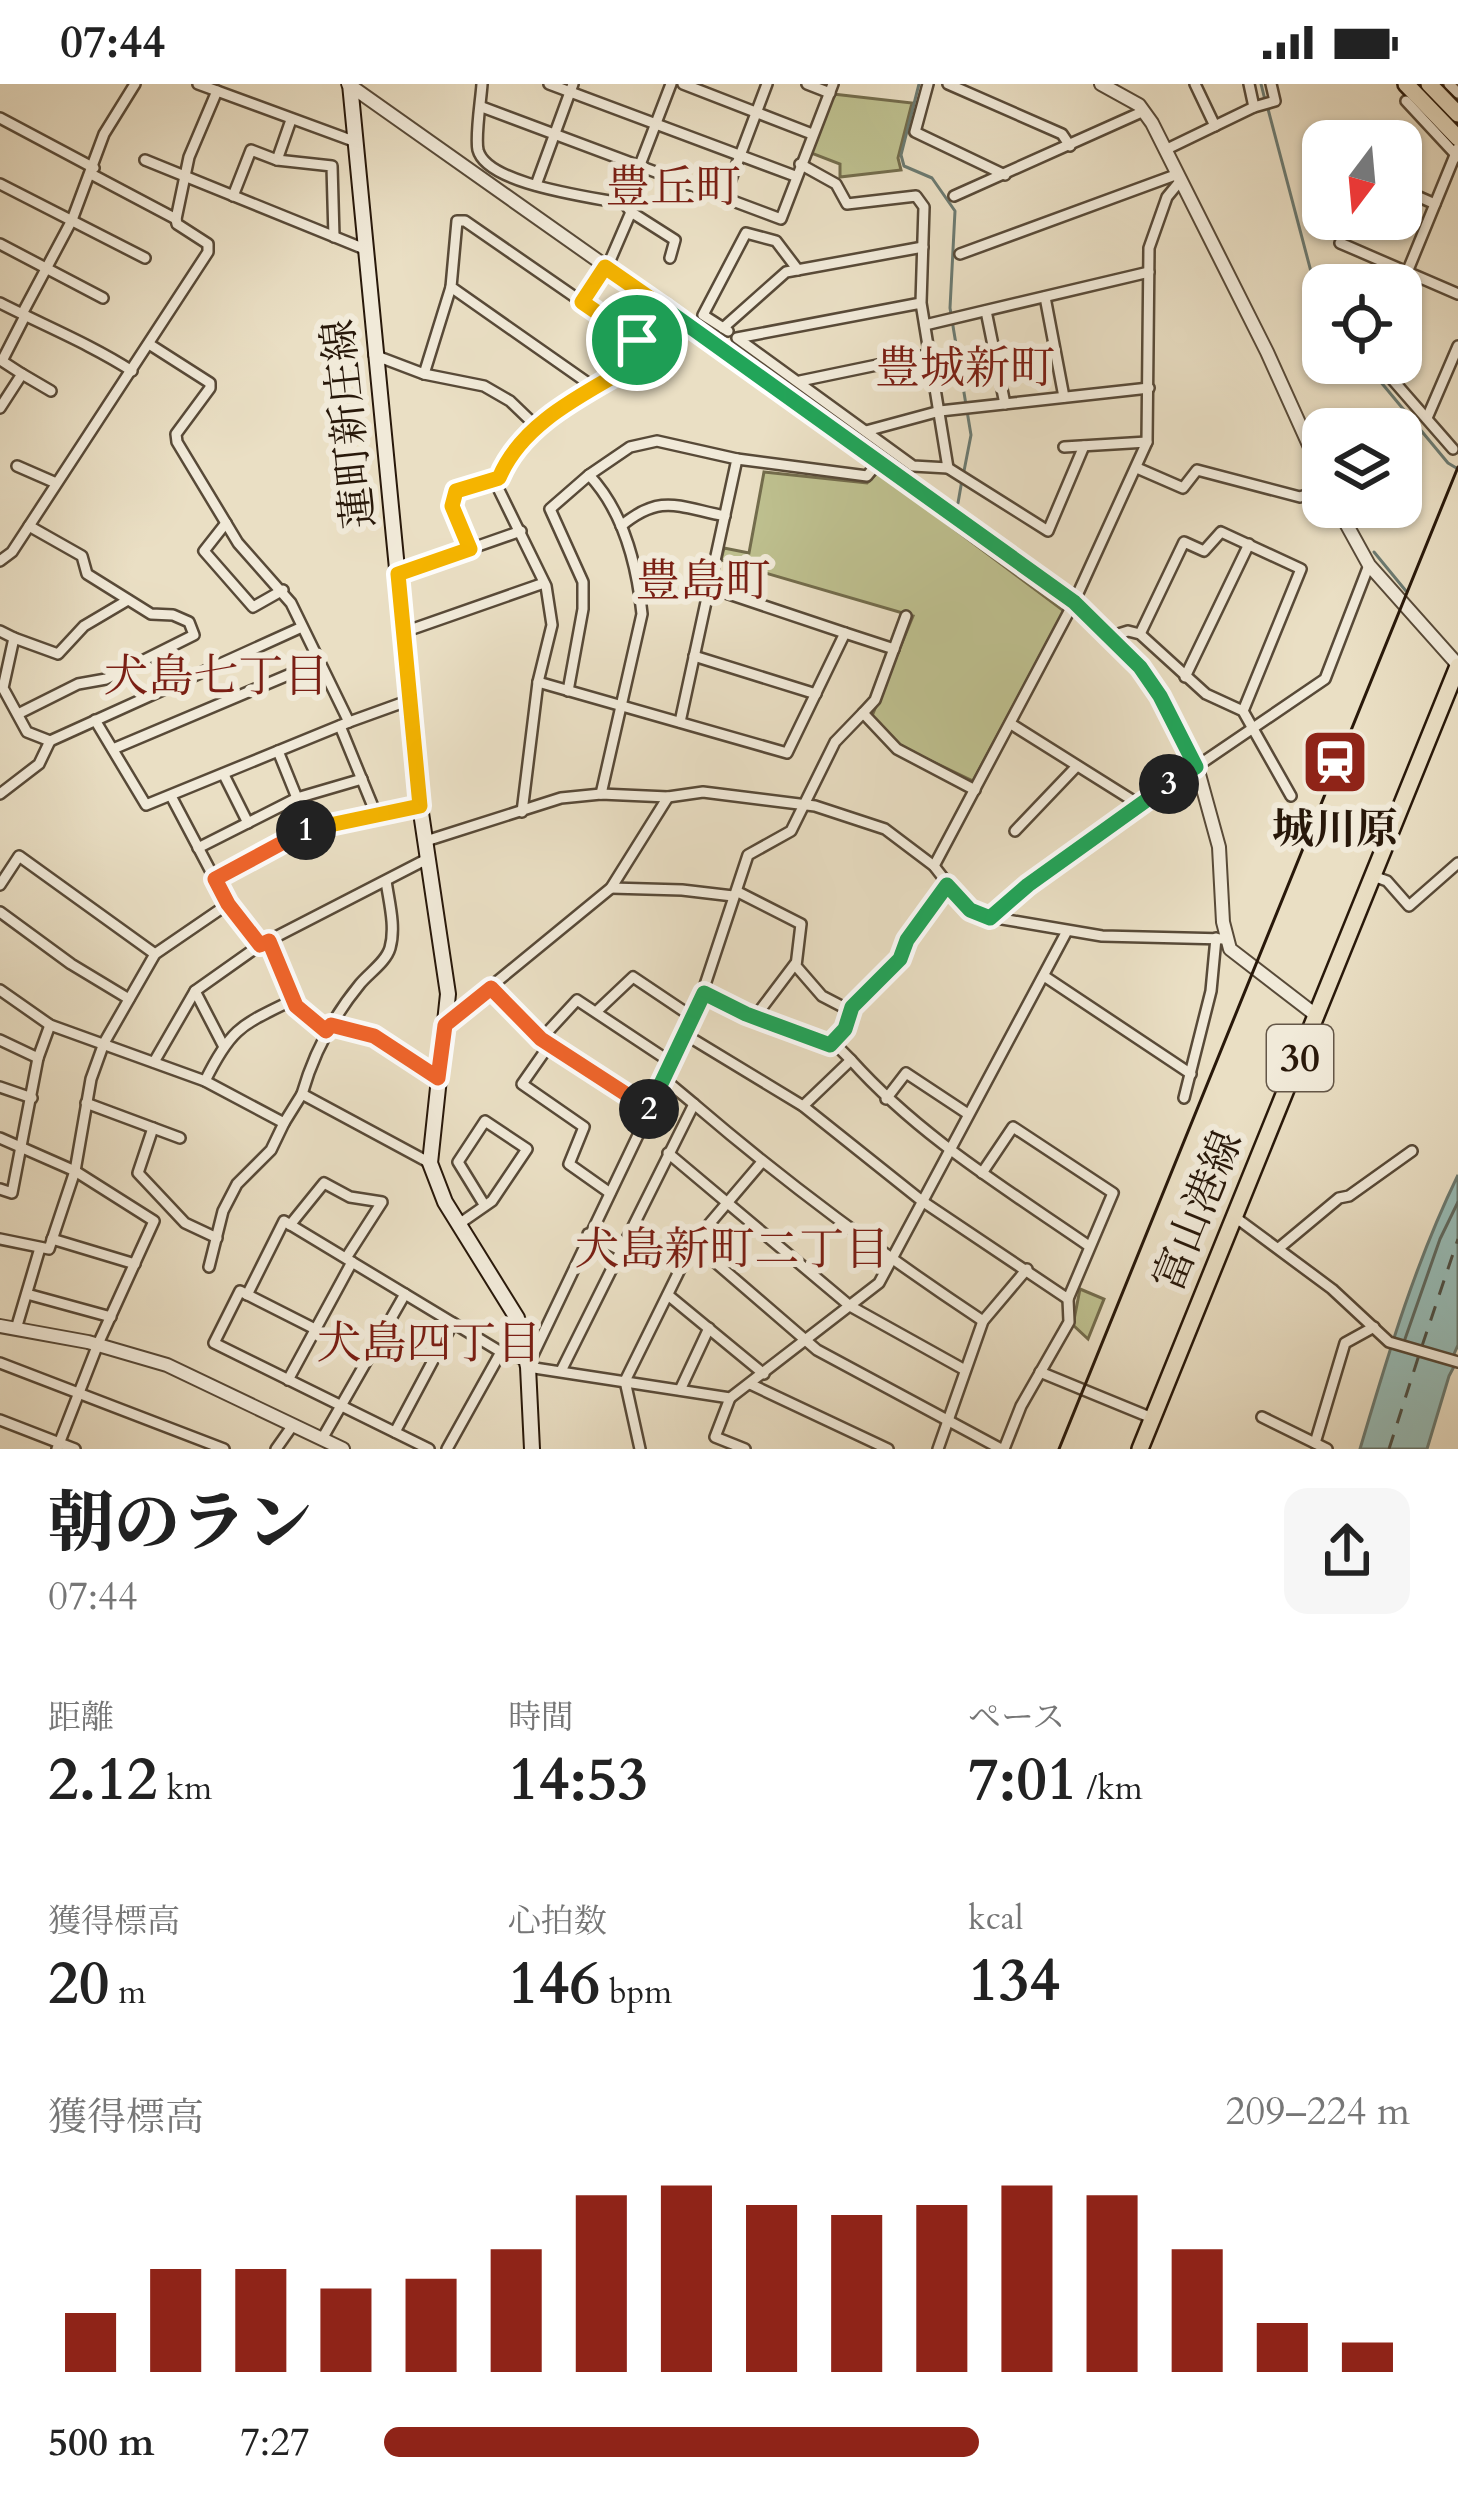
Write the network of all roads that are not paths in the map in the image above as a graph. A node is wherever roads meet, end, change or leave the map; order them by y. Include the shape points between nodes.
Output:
1 (135, 84) edge
2 (198, 84) edge
3 (350, 84) edge
4 (464, 84) edge
5 (550, 84) edge
6 (671, 84) edge
7 (683, 84) edge
8 (767, 84) edge
9 (807, 84) edge
10 (928, 84) edge
11 (948, 84) edge
12 (988, 84) edge
13 (1101, 84) edge
14 (1195, 84) edge
15 (1249, 84) edge
16 (1271, 84) edge
17 (1429, 84) edge
18 (1449, 84) edge
19 (482, 86) edge
20 (572, 88) edge
21 (831, 88) edge
22 (217, 92) junction
23 (1406, 93) edge
24 (1458, 94) edge
25 (982, 99) junction
26 (1254, 106) junction
27 (482, 107) junction
28 (1144, 111) junction
29 (756, 112) junction
30 (1458, 114) edge
31 (0, 118) edge
32 (291, 120) junction
33 (655, 124) junction
34 (1216, 125) junction
35 (812, 134) junction
36 (555, 135) junction
37 (358, 143) junction
38 (1070, 146) junction
39 (1457, 149) edge
40 (1165, 150) junction
41 (740, 156) junction
42 (146, 160) dead end
43 (277, 160) junction
44 (800, 164) junction
45 (639, 166) junction
46 (92, 171) junction
47 (1005, 175) junction
48 (795, 176) junction
49 (184, 177) junction
50 (1180, 177) junction
51 (0, 184) edge
52 (536, 185) junction
53 (233, 196) junction
54 (954, 196) dead end
55 (724, 198) junction
56 (1422, 198) edge
57 (1435, 204) junction
58 (628, 208) junction
59 (176, 219) junction
60 (72, 220) junction
61 (334, 237) junction
62 (1340, 243) dead end
63 (0, 244) edge
64 (922, 248) junction
65 (367, 250) junction
66 (961, 254) dead end
67 (145, 258) dead end
68 (670, 258) dead end
69 (1389, 264) edge
70 (1410, 264) edge
71 (605, 267) junction
72 (47, 269) junction
73 (797, 270) junction
74 (1149, 272) junction
75 (1422, 279) edge
76 (451, 286) junction
77 (1458, 295) edge
78 (1046, 297) junction
79 (103, 298) dead end
80 (582, 302) junction
81 (0, 303) edge
82 (921, 303) junction
83 (986, 311) junction
84 (24, 315) junction
85 (925, 325) junction
86 (723, 328) junction
87 (737, 338) junction
88 (149, 344) junction
89 (1458, 346) edge
90 (930, 354) junction
91 (374, 355) junction
92 (132, 371) junction
93 (22, 374) junction
94 (424, 374) junction
95 (798, 381) junction
96 (1397, 384) edge
97 (595, 388) junction
98 (1149, 388) junction
99 (51, 392) dead end
100 (1064, 398) junction
101 (1005, 404) junction
102 (0, 408) edge
103 (940, 411) junction
104 (1427, 418) junction
105 (536, 426) junction
106 (866, 431) junction
107 (1302, 432) edge
108 (1148, 442) junction
109 (1084, 446) junction
110 (1064, 447) dead end
111 (1453, 449) dead end
112 (737, 459) junction
113 (880, 460) junction
114 (17, 466) dead end
115 (948, 468) junction
116 (1137, 468) junction
117 (590, 475) junction
118 (499, 478) junction
119 (56, 483) junction
120 (1302, 496) edge
121 (725, 516) junction
122 (226, 523) junction
123 (29, 526) junction
124 (621, 526) junction
125 (1349, 528) edge
126 (521, 531) junction
127 (1249, 544) junction
128 (470, 549) junction
129 (0, 561) edge
130 (1369, 565) junction
131 (398, 574) junction
132 (544, 583) junction
133 (709, 587) junction
134 (283, 590) junction
135 (128, 601) junction
136 (1074, 602) junction
137 (907, 616) dead end
138 (302, 628) junction
139 (0, 632) edge
140 (404, 632) junction
141 (845, 633) junction
142 (1140, 634) junction
143 (1112, 636) junction
144 (14, 638) junction
145 (895, 649) junction
146 (694, 656) junction
147 (319, 662) junction
148 (1458, 665) edge
149 (1185, 677) junction
150 (538, 682) junction
151 (1, 689) edge
152 (568, 691) junction
153 (816, 694) junction
154 (410, 700) junction
155 (622, 708) junction
156 (1243, 711) junction
157 (862, 713) junction
158 (17, 714) junction
159 (95, 720) junction
160 (680, 722) junction
161 (345, 724) junction
162 (1011, 724) junction
163 (1253, 727) junction
164 (50, 741) junction
165 (113, 749) junction
166 (278, 751) junction
167 (1077, 766) junction
168 (1196, 767) junction
169 (224, 775) junction
170 (362, 779) junction
171 (975, 790) junction
172 (0, 794) edge
173 (601, 794) junction
174 (171, 796) junction
175 (1291, 796) dead end
176 (668, 797) junction
177 (297, 798) junction
178 (803, 804) junction
179 (1140, 805) junction
180 (420, 806) junction
181 (522, 812) junction
182 (376, 814) junction
183 (248, 823) junction
184 (1015, 832) dead end
185 (426, 841) junction
186 (198, 848) junction
187 (429, 858) junction
188 (1458, 863) edge
189 (934, 866) junction
190 (1373, 876) junction
191 (215, 879) junction
192 (386, 881) junction
193 (0, 885) edge
194 (947, 885) junction
195 (611, 888) junction
196 (735, 894) junction
197 (228, 904) junction
198 (0, 912) edge
199 (990, 918) junction
200 (1067, 931) junction
201 (1221, 939) junction
202 (265, 943) junction
203 (155, 954) junction
204 (796, 963) junction
205 (1044, 976) junction
206 (491, 988) junction
207 (0, 990) edge
208 (195, 992) junction
209 (704, 993) junction
210 (129, 999) junction
211 (295, 999) junction
212 (852, 1007) junction
213 (596, 1012) junction
214 (1317, 1016) junction
215 (694, 1018) junction
216 (758, 1019) junction
217 (50, 1025) junction
218 (445, 1025) junction
219 (329, 1028) junction
220 (686, 1035) junction
221 (0, 1040) edge
222 (546, 1042) junction
223 (104, 1043) junction
224 (223, 1045) junction
225 (830, 1045) junction
226 (38, 1058) junction
227 (851, 1060) junction
228 (154, 1062) junction
229 (672, 1064) junction
230 (1191, 1074) junction
231 (438, 1078) junction
232 (664, 1079) junction
233 (205, 1081) junction
234 (0, 1087) edge
235 (302, 1094) junction
236 (1184, 1097) dead end
237 (32, 1098) junction
238 (886, 1099) junction
239 (86, 1102) junction
240 (694, 1104) junction
241 (803, 1106) junction
242 (649, 1110) junction
243 (968, 1114) junction
244 (284, 1124) junction
245 (153, 1128) junction
246 (0, 1138) edge
247 (180, 1138) dead end
248 (23, 1146) junction
249 (949, 1151) junction
250 (1412, 1151) dead end
251 (668, 1153) junction
252 (762, 1162) junction
253 (430, 1163) junction
254 (75, 1171) junction
255 (982, 1173) junction
256 (0, 1189) edge
257 (610, 1193) junction
258 (922, 1201) junction
259 (728, 1203) junction
260 (485, 1206) junction
261 (1234, 1216) junction
262 (459, 1224) junction
263 (290, 1225) junction
264 (588, 1234) junction
265 (217, 1238) junction
266 (0, 1239) edge
267 (52, 1239) junction
268 (693, 1244) junction
269 (1089, 1246) junction
270 (40, 1248) junction
271 (1279, 1248) junction
272 (620, 1250) junction
273 (349, 1260) junction
274 (891, 1260) junction
275 (135, 1264) junction
276 (209, 1267) dead end
277 (1027, 1269) junction
278 (26, 1294) junction
279 (404, 1294) junction
280 (247, 1295) junction
281 (668, 1295) junction
282 (1068, 1299) junction
283 (850, 1306) junction
284 (111, 1317) junction
285 (983, 1322) junction
286 (453, 1323) junction
287 (0, 1327) edge
288 (1374, 1327) junction
289 (709, 1328) junction
290 (16, 1329) junction
291 (315, 1329) junction
292 (807, 1340) junction
293 (98, 1344) junction
294 (501, 1352) junction
295 (1458, 1362) edge
296 (0, 1363) edge
297 (528, 1364) junction
298 (965, 1370) junction
299 (561, 1371) junction
300 (1040, 1372) junction
301 (764, 1374) junction
302 (289, 1380) junction
303 (625, 1382) junction
304 (750, 1384) junction
305 (680, 1390) junction
306 (79, 1393) junction
307 (730, 1398) junction
308 (341, 1406) junction
309 (1262, 1417) dead end
310 (1152, 1418) junction
311 (0, 1420) edge
312 (947, 1420) junction
313 (292, 1425) junction
314 (395, 1432) junction
315 (322, 1439) junction
316 (1315, 1443) junction
317 (58, 1446) edge
318 (75, 1449) edge
319 (224, 1449) edge
320 (276, 1449) edge
321 (343, 1449) edge
322 (429, 1449) edge
323 (447, 1449) edge
324 (532, 1449) edge
325 (640, 1449) edge
326 (745, 1449) edge
327 (889, 1449) edge
328 (938, 1449) edge
329 (1003, 1449) edge
330 (1140, 1449) edge
331 (1327, 1449) edge

1 - 46 street
2 - 22 street
3 - 37 main road, 蓮町新庄線
3 - 71 street
4 - 19 street
5 - 20 street
6 - 33 street
7 - 29 street
8 - 29 street
9 - 21 street
10 - 47 street via 915,132
11 - 25 street
12 - 25 street
13 - 28 street
14 - 34 street
15 - 26 street
16 - 26 street via 1275,101
17 - 30 main road
18 - 24 street
19 - 27 street
20 - 33 street
20 - 36 street
21 - 35 street
22 - 32 street
22 - 49 street
23 - 39 main road
25 - 38 street via 1062,134
26 - 34 street
27 - 36 street
27 - 52 street via 482,157 515,181
28 - 38 street
28 - 40 street
29 - 35 street
29 - 41 street
31 - 46 street
32 - 37 street
32 - 43 street
33 - 41 street
33 - 45 street
34 - 40 street
35 - 44 street
36 - 45 street
36 - 52 street
37 - 65 main road, 蓮町新庄線
38 - 47 street
39 - 57 street
40 - 50 street
41 - 48 street
41 - 55 street
42 - 49 street
43 - 53 street via 251,151
43 - 61 street via 332,166
44 - 48 street
44 - 64 street via 836,184 847,204 916,196 924,207
45 - 55 street
45 - 58 street
46 - 59 street
46 - 60 street
47 - 54 street
48 - 55 street via 781,219
49 - 53 street
49 - 59 street
50 - 66 street
50 - 74 street via 1155,227
50 - 107 street
51 - 60 street
52 - 58 street
53 - 61 street
56 - 57 street
57 - 70 street
58 - 68 street via 675,240
58 - 71 street
59 - 88 street via 208,252
60 - 67 street
60 - 72 street
61 - 65 street
62 - 69 street
63 - 72 street
64 - 73 street
64 - 82 street
65 - 91 main road, 蓮町新庄線
71 - 80 street
71 - 113 street
72 - 79 street
72 - 84 street
73 - 86 street
73 - 86 street via 776,241 746,233 703,315
74 - 78 street
74 - 98 street
75 - 77 street
76 - 80 street via 457,221 465,221
76 - 94 street
76 - 97 street
78 - 83 street
78 - 100 street
80 - 97 street via 644,353
81 - 84 street
82 - 85 street
82 - 87 street
83 - 85 street
83 - 101 street
84 - 92 street
84 - 93 street via 2,361
85 - 90 street
86 - 87 street
87 - 95 street
88 - 92 street
88 - 122 street via 210,383 176,434
89 - 104 street
90 - 95 street
90 - 103 street
91 - 94 street
91 - 131 main road, 蓮町新庄線
92 - 119 street
93 - 99 street
93 - 102 street
94 - 105 street via 484,386
95 - 106 street
96 - 104 street
97 - 105 street
98 - 100 street
98 - 108 street
100 - 101 street
101 - 103 street
103 - 106 street
103 - 115 street
104 - 111 street
105 - 118 street
106 - 115 street via 913,466
108 - 109 street
108 - 116 street
109 - 110 street
109 - 115 street via 1048,531
112 - 113 street via 867,476
112 - 117 street via 657,441 630,447
112 - 121 street
113 - 136 street
114 - 119 street
116 - 120 street via 1184,488 1197,470
116 - 136 street
117 - 124 street
117 - 152 street via 550,509 583,582
118 - 126 street
118 - 128 street via 456,491 452,506
119 - 123 street
121 - 124 street via 655,504
121 - 133 street
122 - 134 street
122 - 134 street via 204,551 253,607
123 - 129 street
123 - 135 street via 82,556 87,574
124 - 155 street via 642,614
125 - 130 street
126 - 128 street
126 - 132 street
127 - 142 street via 1221,532 1204,551 1184,542
127 - 149 street
127 - 156 street via 1301,569
128 - 131 street
130 - 148 street
130 - 163 street via 1325,679
131 - 140 main road, 蓮町新庄線
132 - 140 street
132 - 150 street via 552,625
133 - 141 street
133 - 146 street
134 - 138 street
135 - 144 street via 84,626 58,654
135 - 158 street via 189,622 194,635
136 - 143 street
136 - 162 street
137 - 145 street
138 - 147 street
138 - 159 street
139 - 144 street
140 - 154 main road, 蓮町新庄線
141 - 145 street
141 - 153 street
142 - 143 street
142 - 149 street
143 - 168 street via 1160,696
144 - 151 street
145 - 157 street
146 - 153 street
146 - 160 street
147 - 161 street
147 - 165 street
148 - 190 main road, 富山港線 / 30
149 - 156 street
150 - 152 street
150 - 181 street
151 - 158 street
152 - 155 street
153 - 160 street via 787,753
154 - 161 street
154 - 180 main road, 蓮町新庄線
155 - 160 street
155 - 173 street
156 - 163 street
157 - 171 street via 897,749
157 - 178 street via 835,742
158 - 164 street via 28,732
159 - 164 street
159 - 165 street
161 - 166 street
161 - 170 street
162 - 167 street
162 - 171 street
163 - 168 street
163 - 175 street
164 - 172 street via 39,764
165 - 174 street via 146,805
166 - 169 street
166 - 177 street
167 - 179 street
167 - 184 street
168 - 179 street
168 - 201 street via 1220,848
169 - 174 street
169 - 183 street
170 - 177 street
170 - 182 street
171 - 189 street
173 - 176 street
173 - 181 street
174 - 186 street
176 - 178 street
176 - 195 street
177 - 183 street
178 - 189 street via 885,829
178 - 196 street via 791,831 748,855
179 - 199 street
180 - 182 street
180 - 185 main road, 蓮町新庄線
181 - 185 street
182 - 191 street via 308,829
183 - 186 street
185 - 187 main road, 蓮町新庄線
186 - 191 street
187 - 192 street
187 - 218 main road, 蓮町新庄線
188 - 190 street via 1409,906
189 - 194 street
190 - 214 main road, 富山港線 / 30
191 - 197 street
192 - 202 street
192 - 219 street via 389,953
193 - 203 street via 19,856
194 - 199 street
194 - 212 street via 900,959
195 - 196 street
195 - 206 street
196 - 204 street via 801,924
196 - 209 street
197 - 202 street
197 - 203 street
198 - 210 street
199 - 200 street
200 - 201 street
200 - 205 street
201 - 214 street
201 - 230 street
202 - 208 street
202 - 211 street
203 - 210 street
204 - 212 street via 822,996
204 - 216 street
205 - 230 street
205 - 243 street
206 - 218 street
206 - 222 street
207 - 217 street
208 - 224 street
208 - 228 street
209 - 215 street
209 - 216 street
210 - 223 street
211 - 219 street
211 - 224 street via 236,1028
212 - 225 street
213 - 215 street via 633,977
213 - 222 street via 577,1000
213 - 229 street
214 - 261 main road, 富山港線 / 30
215 - 220 street
216 - 225 street
217 - 223 street
217 - 226 street
218 - 231 main road, 蓮町新庄線
219 - 231 street via 374,1036
219 - 235 street
220 - 229 street
220 - 241 street
221 - 226 street
222 - 242 street
222 - 257 street via 522,1084 584,1127 569,1164
223 - 228 street
223 - 239 street
224 - 233 street
225 - 227 street
226 - 237 street
227 - 238 street
227 - 241 street
228 - 233 street
229 - 232 street
230 - 236 street
231 - 253 main road, 蓮町新庄線
232 - 240 street
232 - 242 street
233 - 244 street
234 - 237 street
235 - 244 street
235 - 253 street
237 - 248 street
238 - 243 street via 906,1073
238 - 249 street
239 - 245 street
239 - 254 street
240 - 251 street
240 - 252 street
241 - 258 street
242 - 257 street
243 - 249 street
244 - 265 street via 237,1184
245 - 247 street
245 - 265 street via 138,1173 185,1222
246 - 248 street
248 - 254 street
248 - 256 street via 11,1193
249 - 255 street
249 - 258 street
250 - 271 street
251 - 259 street
251 - 272 street
252 - 259 street
252 - 274 street
253 - 262 main road
254 - 267 street
254 - 275 street via 154,1221
255 - 269 street
255 - 269 street via 1013,1127 1113,1193
257 - 264 street
258 - 274 street
258 - 277 street
259 - 268 street
259 - 283 street
260 - 260 street via 527,1149 485,1120 458,1162
260 - 262 street
261 - 271 street
261 - 310 main road, 富山港線 / 30
262 - 297 main road via 517,1318
263 - 273 street
263 - 273 street via 324,1183 382,1202
263 - 280 street via 284,1221
264 - 272 street
264 - 297 street
265 - 276 street
266 - 270 street
267 - 270 street via 49,1249
267 - 275 street
268 - 281 street
268 - 292 street
269 - 282 street
270 - 278 street
271 - 288 street
272 - 299 street
273 - 279 street
273 - 291 street
274 - 283 street
274 - 285 street
275 - 284 street
277 - 282 street
277 - 285 street
278 - 284 street
278 - 290 street
279 - 286 street
279 - 308 street
280 - 291 street
280 - 302 street via 240,1291 214,1343
281 - 289 street
281 - 303 street
282 - 300 street via 1069,1322
283 - 292 street
283 - 298 street
284 - 293 street
285 - 298 street
286 - 294 street
286 - 314 street
287 - 290 street
288 - 295 street via 1389,1342
288 - 316 street via 1345,1343
289 - 301 street
289 - 305 street
290 - 293 street
291 - 302 street
292 - 301 street
292 - 312 street
293 - 306 street
293 - 313 street via 167,1365
294 - 297 street
294 - 323 street
296 - 306 street
297 - 299 street
297 - 324 main road
298 - 312 street
299 - 303 street
300 - 310 street
300 - 329 street
301 - 304 street
302 - 308 street
303 - 305 street
303 - 325 street
304 - 307 street
304 - 327 street
305 - 307 street
306 - 317 street
306 - 319 street
307 - 326 street via 715,1436
308 - 314 street
308 - 315 street
309 - 316 street
310 - 330 main road, 富山港線 / 30
311 - 317 street
312 - 328 street
312 - 329 street
313 - 315 street
313 - 320 street
314 - 322 street
315 - 321 street
316 - 331 street
317 - 318 street

